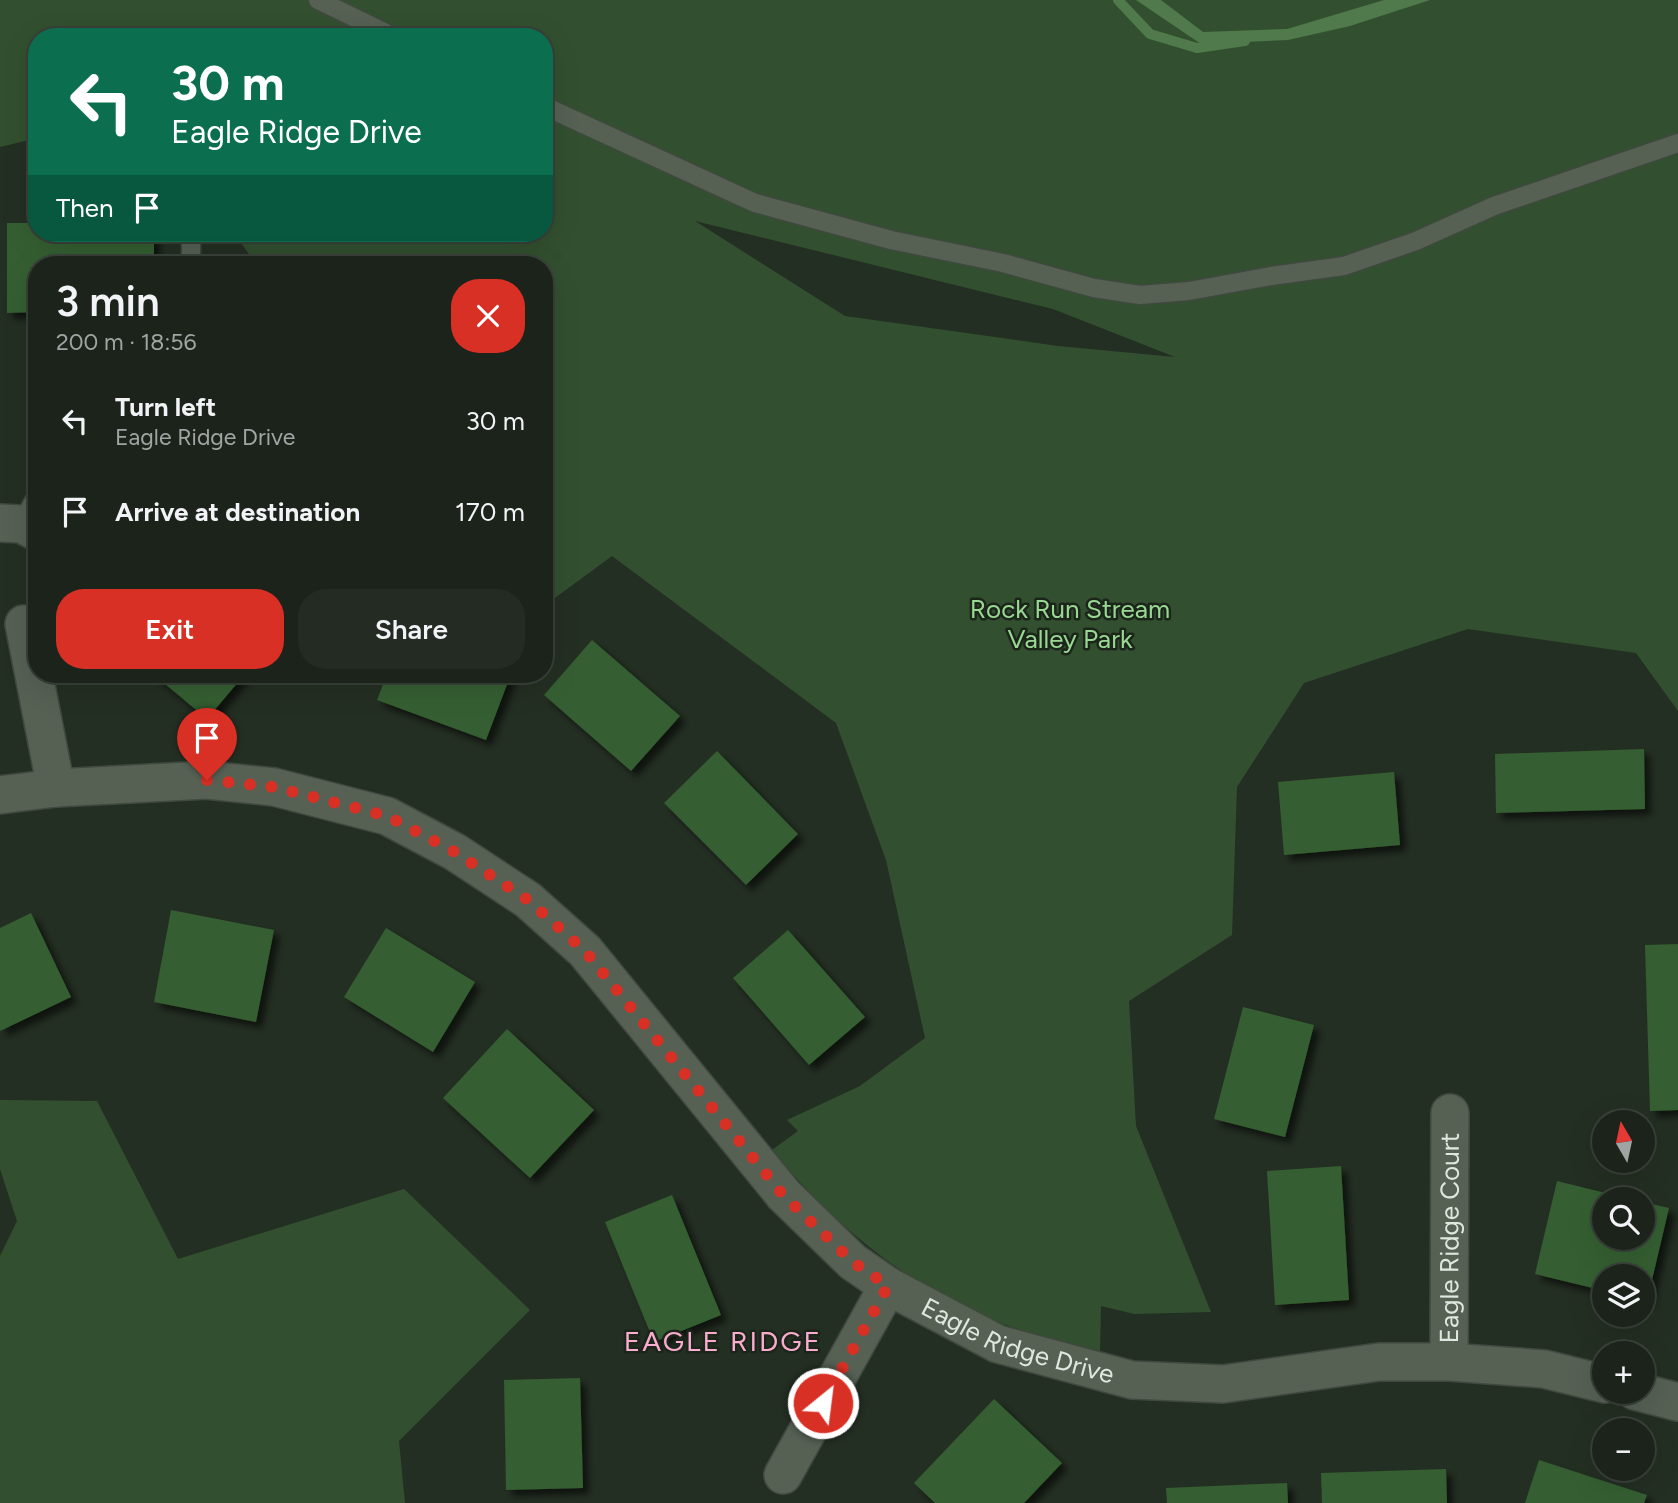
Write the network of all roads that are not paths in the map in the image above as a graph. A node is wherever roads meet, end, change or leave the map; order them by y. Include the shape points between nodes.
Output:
1 (318, 0) edge
2 (376, 28) edge
3 (553, 110) edge
4 (1678, 143) edge
5 (191, 242) dead end
6 (191, 256) edge
7 (20, 622) edge
8 (28, 659) edge
9 (33, 683) edge
10 (56, 788) junction
11 (0, 795) edge
12 (1450, 1113) dead end
13 (888, 1286) junction
14 (1449, 1362) junction
15 (1592, 1381) edge
16 (1655, 1396) edge
17 (1678, 1402) edge
18 (783, 1475) dead end

1 - 2 lane
3 - 4 lane via 755,203 891,240 1140,295 1344,266 1416,241 1494,206
5 - 6 lane
7 - 8 street
9 - 10 street
10 - 11 street, Eagle Ridge Drive
10 - 13 street, Eagle Ridge Drive via 207,780 274,787 387,816 455,852 528,900 585,951 783,1195 853,1262
12 - 14 street, Eagle Ridge Court
13 - 14 street, Eagle Ridge Drive via 998,1344 1132,1380 1223,1384 1379,1362
13 - 18 street
14 - 15 street, Eagle Ridge Drive via 1544,1369
16 - 17 street

